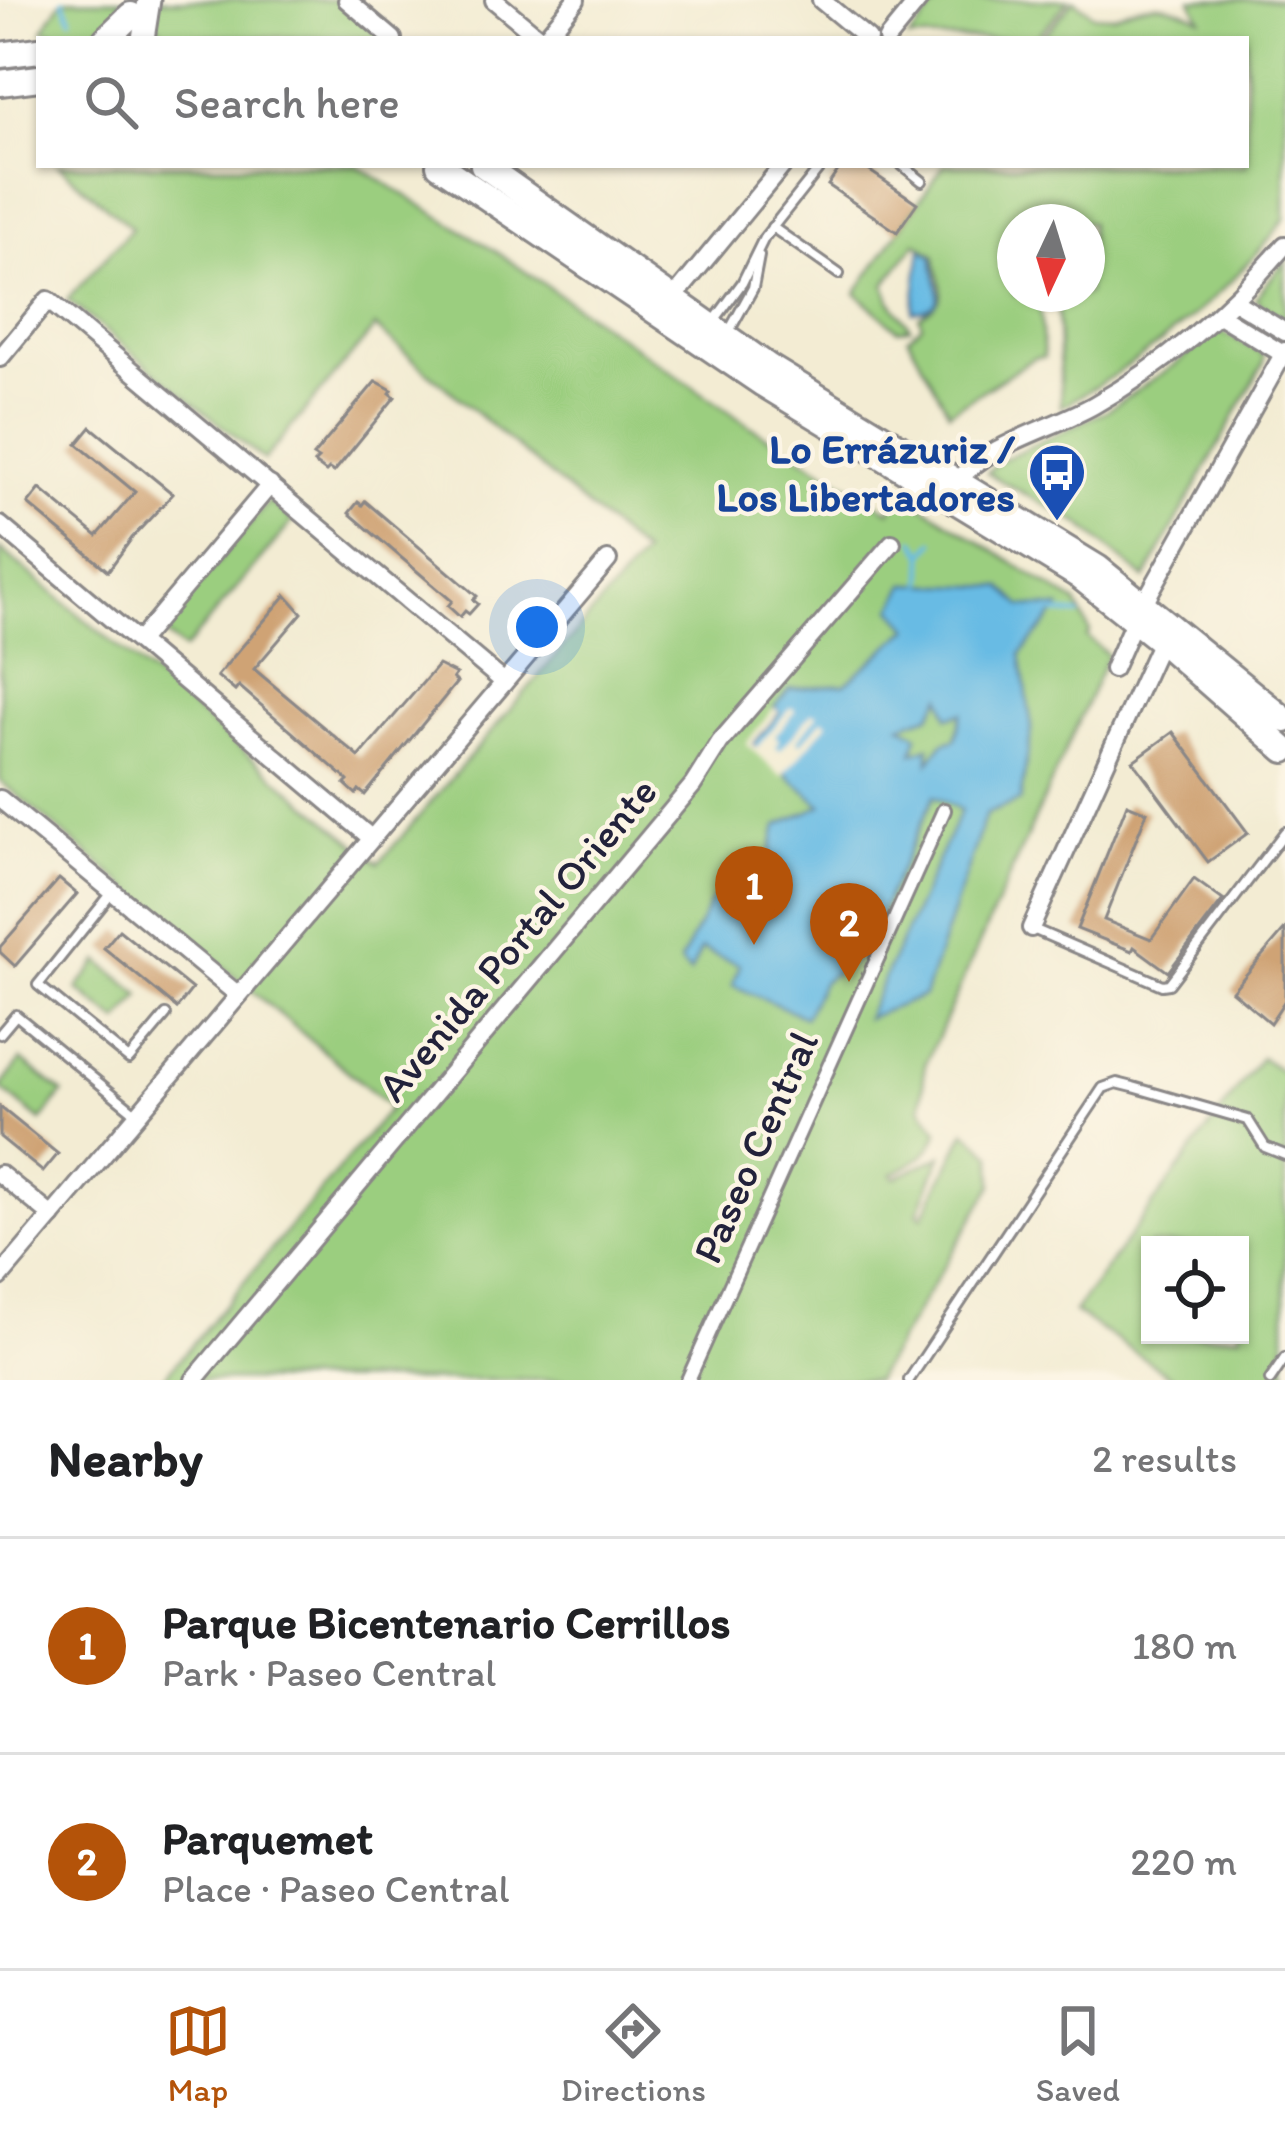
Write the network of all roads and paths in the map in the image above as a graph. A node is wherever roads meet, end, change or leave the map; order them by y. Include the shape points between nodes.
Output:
1 (347, 0) edge
2 (494, 0) edge
3 (576, 0) edge
4 (821, 0) edge
5 (919, 0) edge
6 (136, 14) edge
7 (110, 36) edge
8 (389, 36) edge
9 (539, 36) edge
10 (546, 36) edge
11 (864, 36) edge
12 (889, 36) edge
13 (36, 50) edge
14 (0, 55) edge
15 (36, 78) edge
16 (0, 83) edge
17 (443, 168) edge
18 (487, 168) edge
19 (781, 168) edge
20 (820, 168) edge
21 (906, 168) edge
22 (922, 181) dead end
23 (772, 227) junction
24 (1285, 245) edge
25 (760, 248) junction
26 (838, 274) dead end
27 (672, 300) junction
28 (1234, 301) junction
29 (1219, 315) junction
30 (717, 332) junction
31 (1285, 332) edge
32 (1284, 352) edge
33 (0, 358) edge
34 (958, 481) junction
35 (271, 485) junction
36 (0, 525) edge
37 (892, 543) dead end
38 (608, 560) dead end
39 (1139, 611) junction
40 (139, 641) junction
41 (1161, 641) junction
42 (1114, 669) dead end
43 (504, 682) junction
44 (1285, 720) edge
45 (1285, 749) edge
46 (1, 803) edge
47 (944, 811) dead end
48 (1285, 832) edge
49 (371, 838) junction
50 (113, 892) junction
51 (1031, 928) joint
52 (237, 994) junction
53 (166, 1015) dead end
54 (0, 1034) edge
55 (136, 1114) junction
56 (1285, 1156) edge
57 (0, 1174) edge
58 (52, 1216) junction
59 (0, 1277) edge
60 (1285, 1358) edge
61 (194, 1380) edge
62 (688, 1380) edge
63 (909, 1380) edge
64 (1270, 1380) edge

1 - 8 street
2 - 9 street
3 - 10 street
4 - 11 street
5 - 12 street
6 - 7 main road
13 - 14 main road
15 - 16 main road
17 - 39 main road via 734,365
18 - 27 main road
19 - 27 street
20 - 23 lane
21 - 22 lane
23 - 25 lane
23 - 26 lane
24 - 28 street
25 - 30 lane
25 - 30 lane via 753,288
27 - 30 main road
28 - 29 street
28 - 31 street
29 - 32 street
29 - 34 street via 1122,389 983,458
30 - 34 main road
32 - 39 street
33 - 35 street via 48,300
34 - 39 main road via 1057,539
35 - 40 street
35 - 43 street
36 - 40 street
37 - 61 street, Avenida Portal Oriente
38 - 43 street
39 - 41 main road
39 - 42 street
39 - 44 main road
40 - 49 street
41 - 45 main road
41 - 51 street
43 - 49 street
46 - 50 street
47 - 62 street, Paseo Central
48 - 51 lane via 1169,984
49 - 52 street
50 - 52 street
50 - 53 lane via 38,985 129,1059
52 - 55 street
54 - 55 lane via 16,1015
55 - 58 street
56 - 63 lane via 1265,1148 1248,1120 1117,1083 1103,1088
57 - 58 street
58 - 59 street
60 - 64 lane

